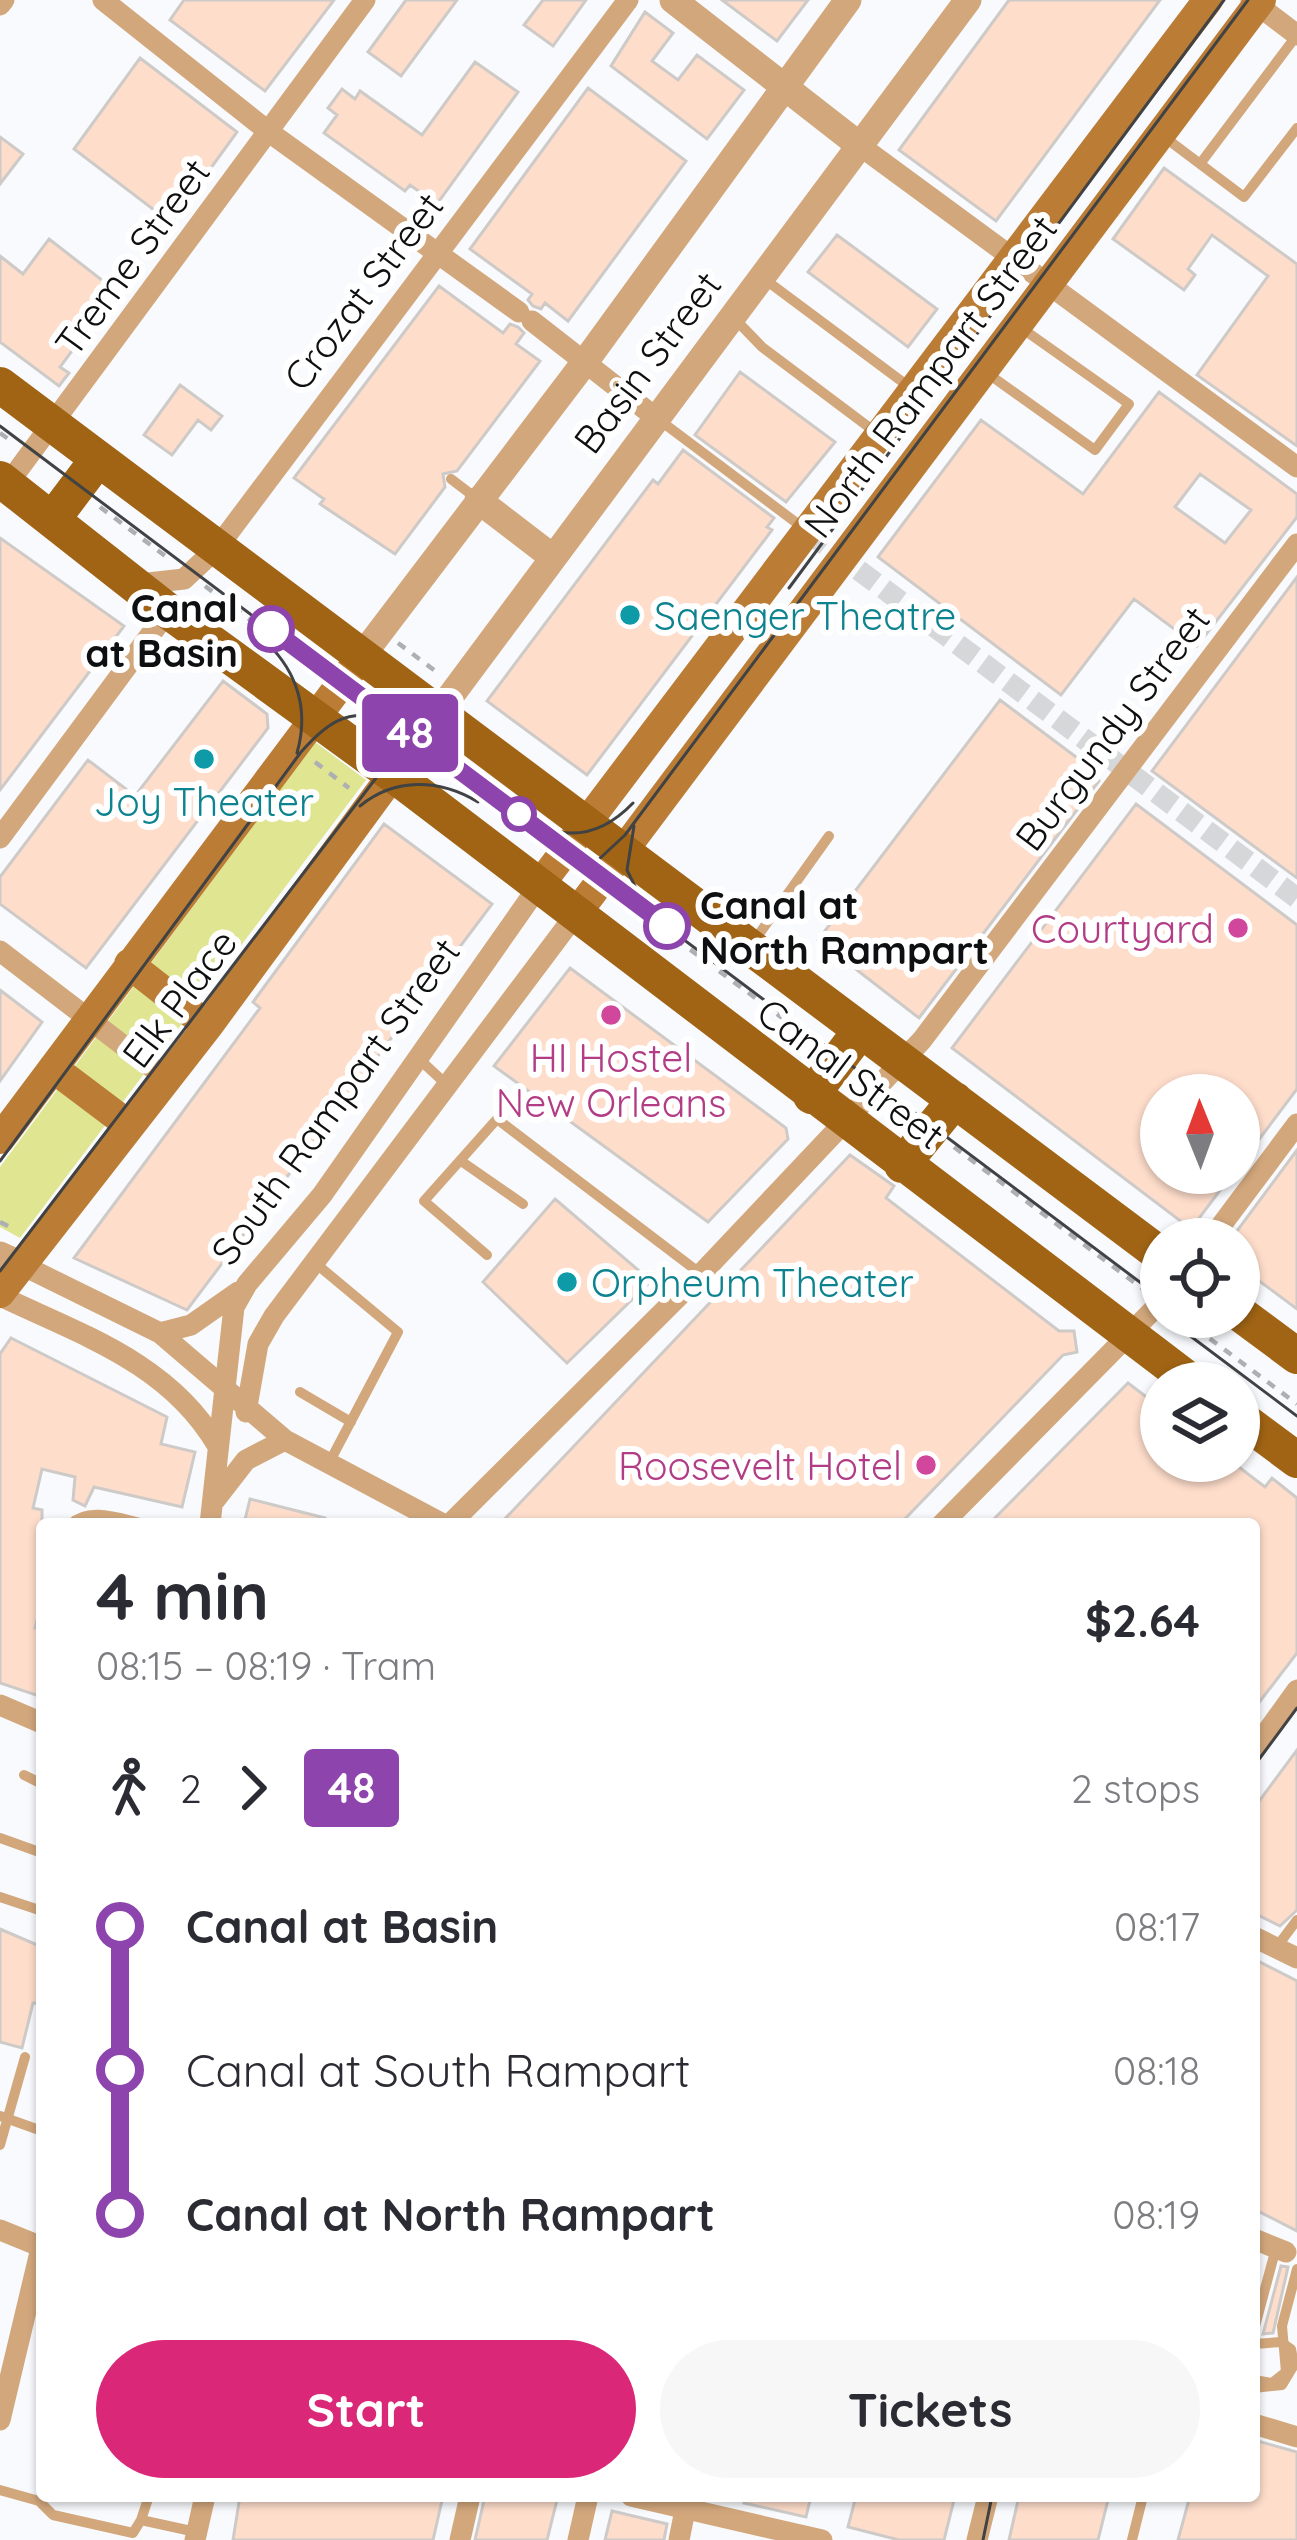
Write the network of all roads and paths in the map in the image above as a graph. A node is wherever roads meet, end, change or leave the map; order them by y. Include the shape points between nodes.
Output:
1 (103, 0) edge
2 (365, 0) edge
3 (628, 0) edge
4 (673, 0) edge
5 (848, 0) edge
6 (968, 0) edge
7 (1208, 0) edge
8 (1256, 2) edge
9 (1297, 35) edge
10 (784, 86) junction
11 (1297, 128) edge
12 (269, 132) junction
13 (1161, 134) junction
14 (859, 145) junction
15 (1200, 164) junction
16 (436, 251) junction
17 (1014, 255) junction
18 (760, 277) junction
19 (1050, 282) junction
20 (732, 314) junction
21 (1017, 325) junction
22 (585, 362) junction
23 (983, 370) junction
24 (0, 386) edge
25 (914, 390) junction
26 (655, 417) junction
27 (52, 424) junction
28 (881, 436) junction
29 (98, 459) junction
30 (1297, 467) edge
31 (451, 479) dead end
32 (2, 486) edge
33 (478, 500) junction
34 (52, 520) junction
35 (809, 533) junction
36 (1297, 544) edge
37 (217, 548) junction
38 (551, 556) junction
39 (132, 584) junction
40 (168, 611) junction
41 (398, 643) dead end
42 (361, 657) junction
43 (434, 670) dead end
44 (437, 713) junction
45 (315, 719) junction
46 (452, 750) dead end
47 (308, 757) dead end
48 (436, 770) dead end
49 (394, 775) junction
50 (358, 795) dead end
51 (585, 824) junction
52 (830, 836) dead end
53 (0, 838) edge
54 (622, 851) junction
55 (538, 887) junction
56 (576, 914) junction
57 (750, 946) junction
58 (0, 951) edge
59 (129, 964) junction
60 (88, 1018) junction
61 (208, 1026) junction
62 (861, 1030) junction
63 (418, 1058) junction
64 (902, 1060) junction
65 (52, 1068) junction
66 (167, 1079) junction
67 (446, 1084) junction
68 (811, 1096) junction
69 (955, 1100) junction
70 (844, 1121) junction
71 (1297, 1124) edge
72 (130, 1126) junction
73 (0, 1139) edge
74 (1288, 1154) edge
75 (460, 1162) junction
76 (902, 1165) junction
77 (322, 1195) junction
78 (523, 1204) dead end
79 (347, 1218) junction
80 (1230, 1218) edge
81 (0, 1222) edge
82 (21, 1233) dead end
83 (1140, 1252) edge
84 (488, 1255) dead end
85 (11, 1260) edge
86 (314, 1262) junction
87 (701, 1274) junction
88 (1140, 1279) edge
89 (247, 1284) junction
90 (1130, 1290) dead end
91 (0, 1294) edge
92 (1140, 1325) edge
93 (1260, 1329) edge
94 (160, 1334) junction
95 (1130, 1336) junction
96 (1210, 1338) edge
97 (1297, 1356) edge
98 (1165, 1362) edge
99 (222, 1390) junction
100 (300, 1392) dead end
101 (1297, 1404) edge
102 (246, 1412) junction
103 (351, 1421) junction
104 (1260, 1433) edge
105 (285, 1440) junction
106 (218, 1447) junction
107 (1297, 1460) edge
108 (329, 1463) junction
109 (215, 1500) junction
110 (78, 1518) edge
111 (115, 1518) edge
112 (211, 1518) edge
113 (434, 1518) edge
114 (452, 1518) edge
115 (948, 1518) edge
116 (1297, 1690) edge
117 (0, 1705) edge
118 (36, 1720) edge
119 (1260, 1742) edge
120 (24, 1775) dead end
121 (36, 1781) edge
122 (0, 1838) edge
123 (36, 1851) edge
124 (0, 1897) edge
125 (36, 1910) edge
126 (1297, 1920) edge
127 (1260, 1939) edge
128 (1287, 1953) edge
129 (25, 2056) dead end
130 (4, 2117) edge
131 (36, 2129) edge
132 (0, 2145) edge
133 (0, 2230) edge
134 (1260, 2242) edge
135 (36, 2244) edge
136 (1289, 2257) edge
137 (34, 2313) edge
138 (1260, 2323) edge
139 (1260, 2337) edge
140 (1270, 2337) junction
141 (1260, 2384) edge
142 (1260, 2386) edge
143 (0, 2420) edge
144 (1260, 2426) edge
145 (1297, 2437) edge
146 (0, 2490) edge
147 (36, 2500) edge
148 (40, 2502) edge
149 (146, 2502) edge
150 (204, 2502) edge
151 (469, 2502) edge
152 (587, 2502) edge
153 (655, 2502) edge
154 (986, 2502) edge
155 (1142, 2502) edge
156 (686, 2510) junction
157 (141, 2521) junction
158 (195, 2536) edge
159 (460, 2540) edge
160 (578, 2540) edge
161 (679, 2540) edge
162 (822, 2540) edge
163 (977, 2540) edge
164 (1132, 2540) edge

1 - 12 street
2 - 12 street, Treme Street
3 - 16 street, Crozat Street
4 - 10 street
5 - 10 street, Basin Street
6 - 14 street, Basin Street
7 - 17 main road, North Rampart Street
8 - 9 street
8 - 13 main road, North Rampart Street
9 - 15 lane
10 - 14 street
10 - 22 street, Basin Street
11 - 15 lane via 1244,196
12 - 16 street
12 - 27 street, Treme Street
13 - 15 lane
13 - 19 main road, North Rampart Street
14 - 17 street
14 - 18 street, Basin Street
16 - 22 street
16 - 37 street, Crozat Street via 344,393
17 - 19 street
17 - 25 main road, North Rampart Street
18 - 20 street, Basin Street
18 - 25 lane
19 - 21 main road, North Rampart Street
19 - 30 street
20 - 26 street, Basin Street
20 - 28 lane
21 - 23 main road, North Rampart Street
21 - 23 lane via 1129,404 1095,450
22 - 26 street
22 - 33 street, Basin Street
23 - 54 main road, North Rampart Street
24 - 27 main road, Canal Street
25 - 28 main road, North Rampart Street
26 - 35 lane
26 - 38 street, Basin Street
27 - 29 main road, Canal Street
27 - 32 street, Treme Street
28 - 35 main road, North Rampart Street
29 - 34 main road
29 - 37 main road, Canal Street
31 - 33 lane
32 - 34 main road, Canal Street
33 - 38 street
33 - 42 street, Basin Street
34 - 39 main road, Canal Street
35 - 51 main road, North Rampart Street
36 - 64 street, Burgundy Street
37 - 39 street, Crozat Street via 184,579
37 - 42 main road, Canal Street
38 - 44 street, Basin Street
39 - 40 main road, Canal Street
40 - 45 main road, Canal Street
40 - 53 street
41 - 43 path
42 - 44 main road, Canal Street
42 - 45 main road, Elk Place
44 - 49 main road, Basin Street
44 - 51 main road, Canal Street
45 - 49 main road, Canal Street
45 - 59 main road, Elk Place
46 - 48 path
47 - 50 path
49 - 55 main road, Canal Street
49 - 61 main road, Elk Place
51 - 54 main road, Canal Street
51 - 55 main road, South Rampart Street
52 - 57 lane
54 - 56 main road, North Rampart Street
54 - 57 main road, Canal Street
55 - 56 main road, Canal Street
55 - 63 street, South Rampart Street
56 - 67 street, South Rampart Street
56 - 68 main road, Canal Street
57 - 62 main road, Canal Street
58 - 60 street
59 - 60 main road, Elk Place
59 - 61 main road
60 - 65 main road, Elk Place
60 - 66 street
61 - 66 main road, Elk Place
62 - 64 main road, Canal Street
62 - 68 main road
63 - 67 lane
63 - 77 street, South Rampart Street
64 - 69 main road, Canal Street
64 - 70 street, Burgundy Street
65 - 72 main road
65 - 73 main road, Elk Place
66 - 72 main road, Elk Place
67 - 79 street, South Rampart Street
68 - 70 main road, Canal Street
69 - 76 main road
69 - 83 main road, Canal Street
70 - 76 main road, Canal Street
70 - 87 street, Burgundy Street
71 - 74 street
72 - 85 main road, Elk Place
74 - 80 street
75 - 78 lane
75 - 84 lane via 424,1201
75 - 87 lane via 497,1119
76 - 95 main road, Canal Street
77 - 79 lane
77 - 89 street, South Rampart Street
79 - 86 street, South Rampart Street
81 - 82 path
85 - 91 main road, Elk Place
85 - 94 street
86 - 102 street, South Rampart Street via 258,1344
86 - 103 lane via 398,1332
87 - 114 street, Burgundy Street
88 - 90 path
89 - 94 street via 191,1325
89 - 99 street, South Rampart Street via 234,1307
91 - 106 street via 146,1366 195,1410
92 - 95 street
93 - 97 main road
94 - 99 street
95 - 98 main road, Canal Street
95 - 115 street
96 - 101 path
99 - 102 street
99 - 106 street, South Rampart Street
100 - 103 lane
102 - 105 street
103 - 108 lane
104 - 107 main road
105 - 108 street
105 - 109 street via 245,1460
106 - 109 street, South Rampart Street
108 - 113 street
109 - 112 street, South Rampart Street
110 - 111 lane
116 - 119 street
117 - 118 street
120 - 121 lane
122 - 123 lane
124 - 125 lane
126 - 128 lane
127 - 128 street
129 - 130 lane
130 - 131 lane
130 - 132 lane
133 - 135 street
134 - 136 street
136 - 138 lane
136 - 140 lane
136 - 141 lane, bridge via 1286,2372
137 - 143 street
139 - 140 lane
140 - 142 lane, bridge via 1291,2349 1292,2372 1274,2389
144 - 145 street
146 - 147 lane
148 - 157 lane via 53,2515 133,2533
149 - 157 lane
150 - 158 street
151 - 159 street
152 - 160 street
153 - 156 street
154 - 163 street
155 - 164 lane
156 - 161 street
156 - 162 street
157 - 158 lane

